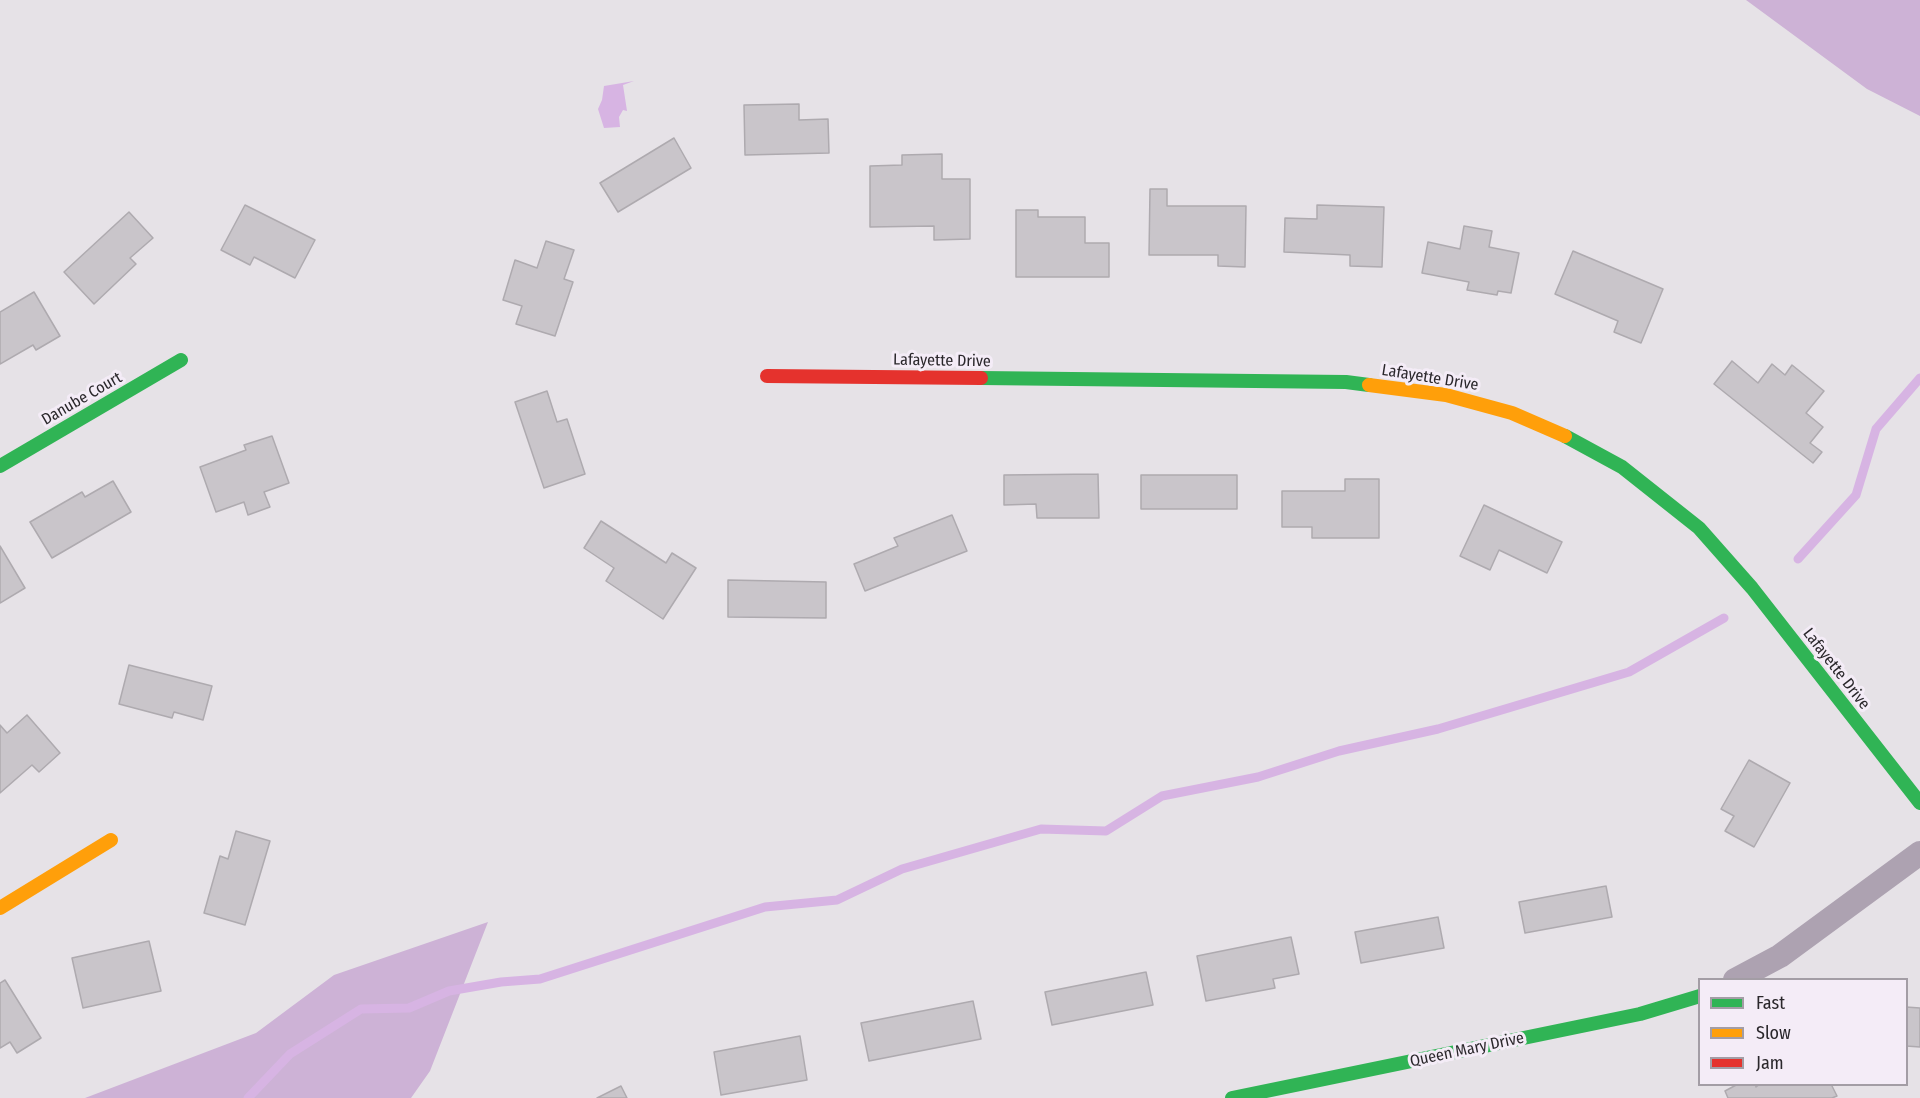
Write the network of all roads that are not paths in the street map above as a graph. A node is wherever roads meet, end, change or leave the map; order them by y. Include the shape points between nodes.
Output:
1 (181, 360) dead end
2 (767, 375) dead end
3 (0, 466) edge
4 (1920, 803) edge
5 (111, 840) dead end
6 (1920, 852) edge
7 (0, 908) edge
8 (1739, 978) edge
9 (1698, 997) edge
10 (1232, 1098) edge

1 - 3 street, Danube Court
2 - 4 street, Lafayette Drive via 1346,381 1446,394 1512,413 1565,435 1622,467 1699,528 1752,588
5 - 7 street
6 - 8 street via 1828,923
9 - 10 street, Queen Mary Drive via 1640,1014

